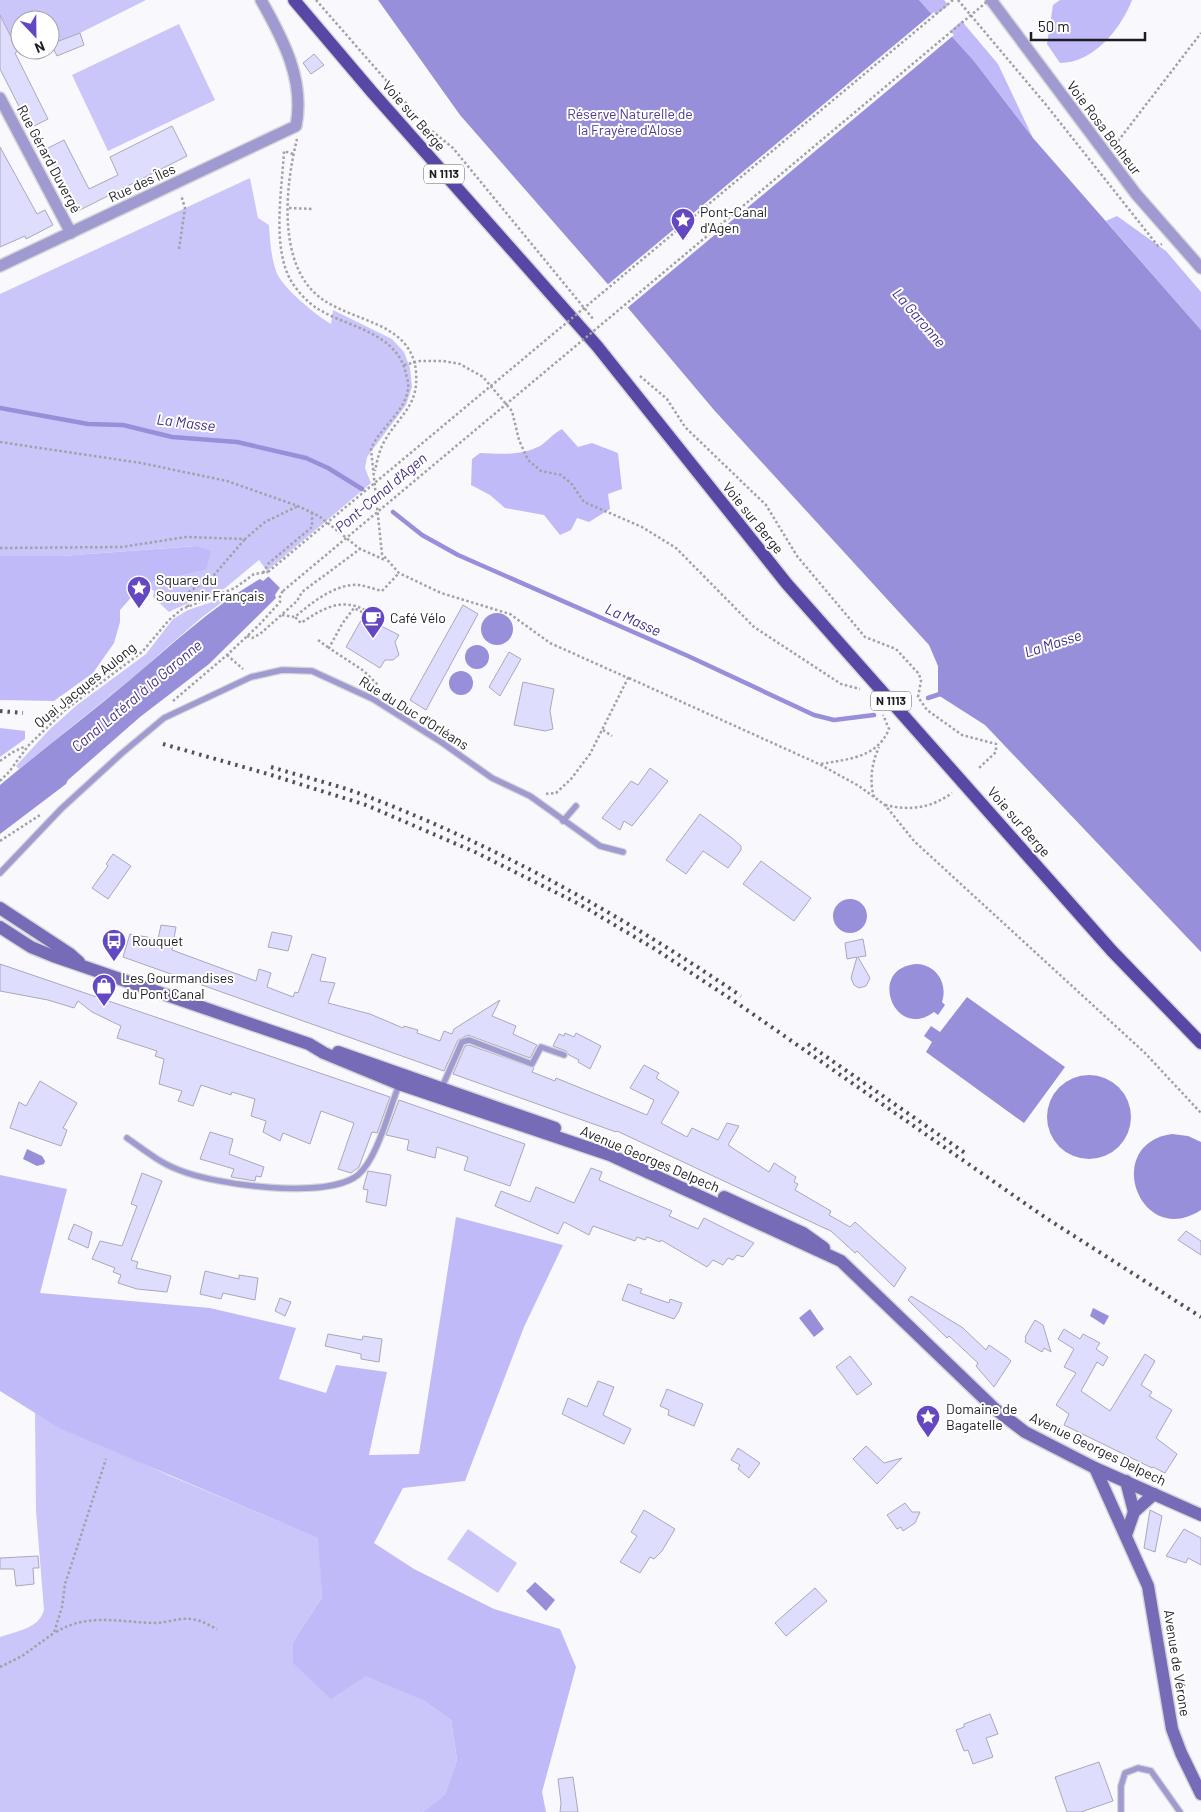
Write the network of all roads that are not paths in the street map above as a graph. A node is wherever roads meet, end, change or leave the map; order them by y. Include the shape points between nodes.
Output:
1 (261, 0) edge
2 (294, 0) edge
3 (990, 0) edge
4 (0, 98) edge
5 (71, 233) junction
6 (0, 266) edge
7 (1201, 268) edge
8 (576, 806) dead end
9 (563, 821) junction
10 (623, 852) dead end
11 (0, 873) edge
12 (0, 908) edge
13 (2, 925) edge
14 (62, 949) junction
15 (80, 964) junction
16 (1201, 1043) edge
17 (564, 1055) dead end
18 (401, 1079) junction
19 (442, 1087) junction
20 (127, 1138) dead end
21 (841, 1262) junction
22 (1095, 1468) junction
23 (1126, 1481) junction
24 (1154, 1494) junction
25 (1134, 1512) junction
26 (1201, 1515) edge
27 (1126, 1535) junction
28 (1201, 1794) edge
29 (1120, 1812) edge
30 (1180, 1812) edge

1 - 5 street, Rue des Îles via 281,37 294,73 299,91 296,126
2 - 16 main road, Voie sur Berge / N 1113 via 597,346 787,584 1112,951
3 - 7 street, Voie Rosa Bonheur via 1106,156
4 - 5 street, Rue Gérard Duvergé
5 - 6 street, Rue des Îles
8 - 9 lane
9 - 10 lane, Rue du Duc d'Orléans via 600,846
9 - 11 lane, Rue du Duc d'Orléans via 530,796 492,778 373,699 312,671 282,670 251,677 174,712 152,727 62,809
12 - 14 main road
13 - 14 main road
13 - 15 main road, Avenue Georges Delpech via 31,947
14 - 15 main road
15 - 18 main road, Avenue Georges Delpech
17 - 19 lane via 541,1047 532,1064 469,1040 462,1042
18 - 19 main road
18 - 20 lane via 368,1163 358,1175 344,1183 267,1188 191,1175 160,1162
18 - 21 main road, Avenue Georges Delpech via 610,1155
19 - 21 main road via 599,1143 710,1190 803,1233
21 - 22 main road, Avenue Georges Delpech via 1008,1419 1025,1432
22 - 23 main road, Avenue Georges Delpech
22 - 27 main road, Avenue de Vérone
23 - 24 main road, Avenue Georges Delpech
23 - 25 main road
24 - 25 main road
24 - 26 main road, Avenue Georges Delpech
25 - 27 main road
27 - 28 main road, Avenue de Vérone via 1148,1586 1172,1729
29 - 30 lane via 1125,1773 1138,1768 1151,1771

